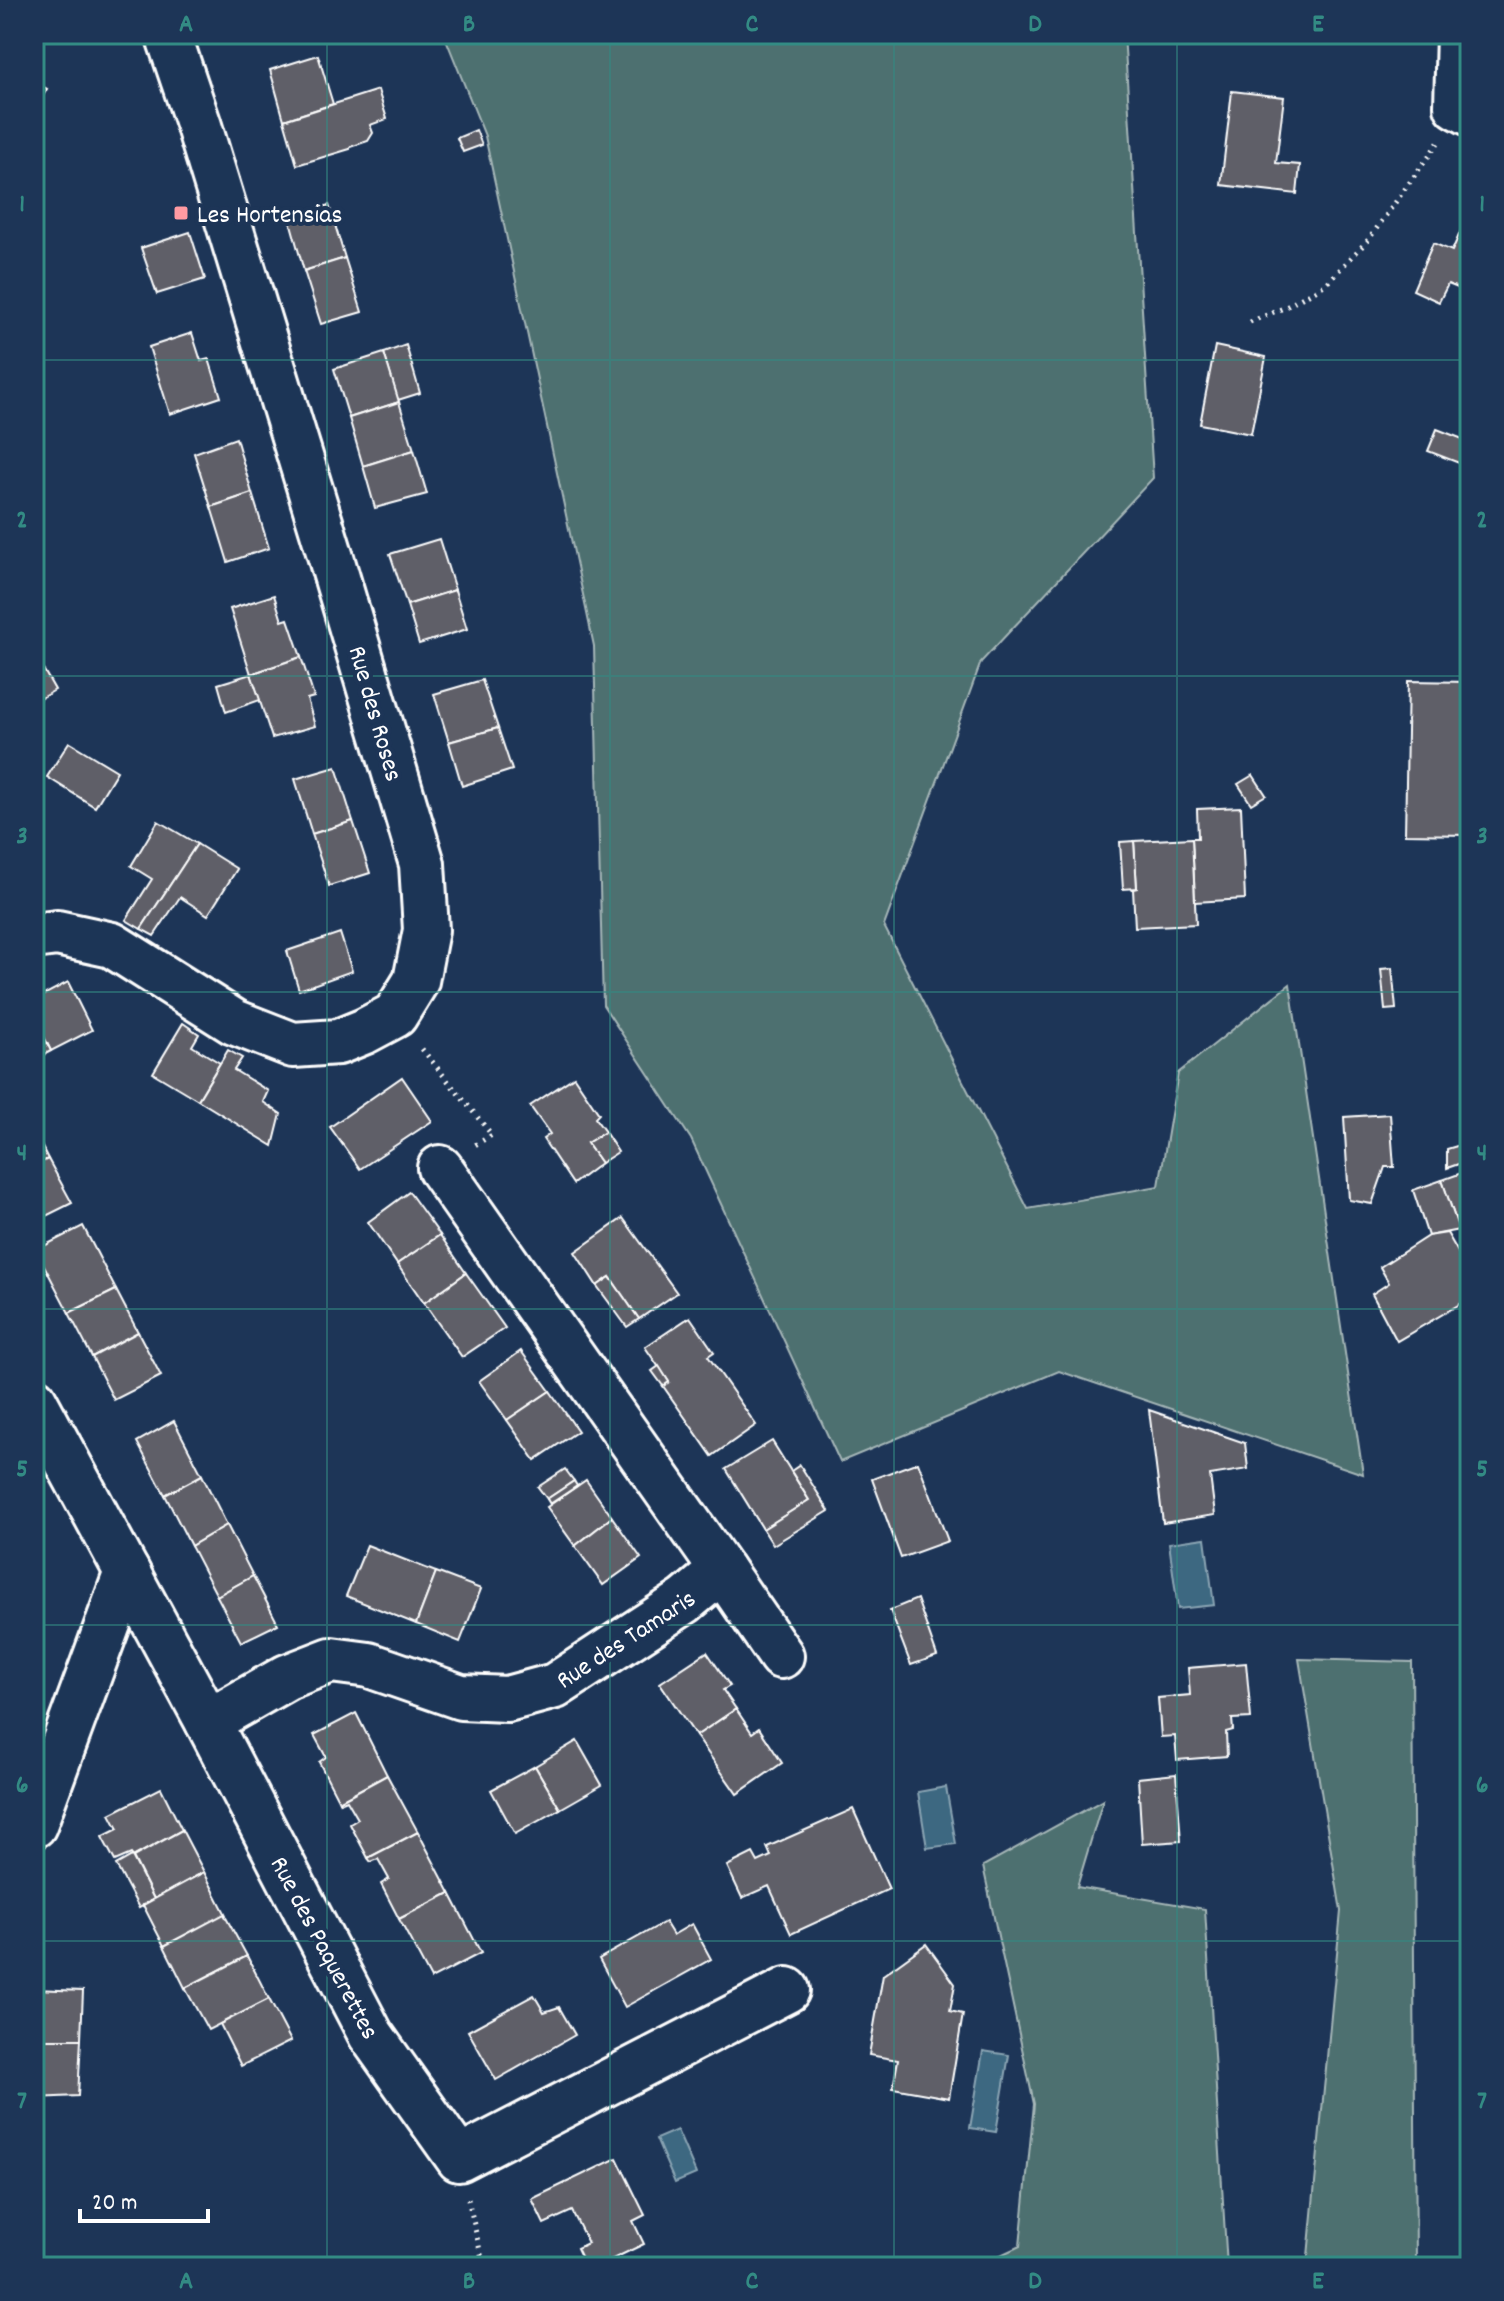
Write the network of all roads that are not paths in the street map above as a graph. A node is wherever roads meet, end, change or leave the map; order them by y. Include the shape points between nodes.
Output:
1 (168, 34) edge
2 (1459, 34) edge
3 (1463, 110) edge
4 (34, 936) edge
5 (440, 1168) road end
6 (34, 1400) edge
7 (722, 1570) junction
8 (127, 1572) junction
9 (781, 1656) dead end
10 (208, 1722) junction
11 (34, 1825) edge
12 (787, 1990) dead end

1 - 4 street, Rue des Roses via 422,864 426,930 416,981 395,1015 338,1042 293,1045 234,1022 112,945 57,933
2 - 3 street
5 - 7 street, Rue des Tamaris
6 - 8 street, Rue des Paquerettes
7 - 9 street, Rue des Tamaris
7 - 10 street, Rue des Tamaris via 685,1601 555,1686 507,1699 461,1697 369,1665 331,1660 287,1677
8 - 10 street, Rue des Paquerettes
8 - 11 street
10 - 12 street, Rue des Paquerettes via 371,2035 459,2159

